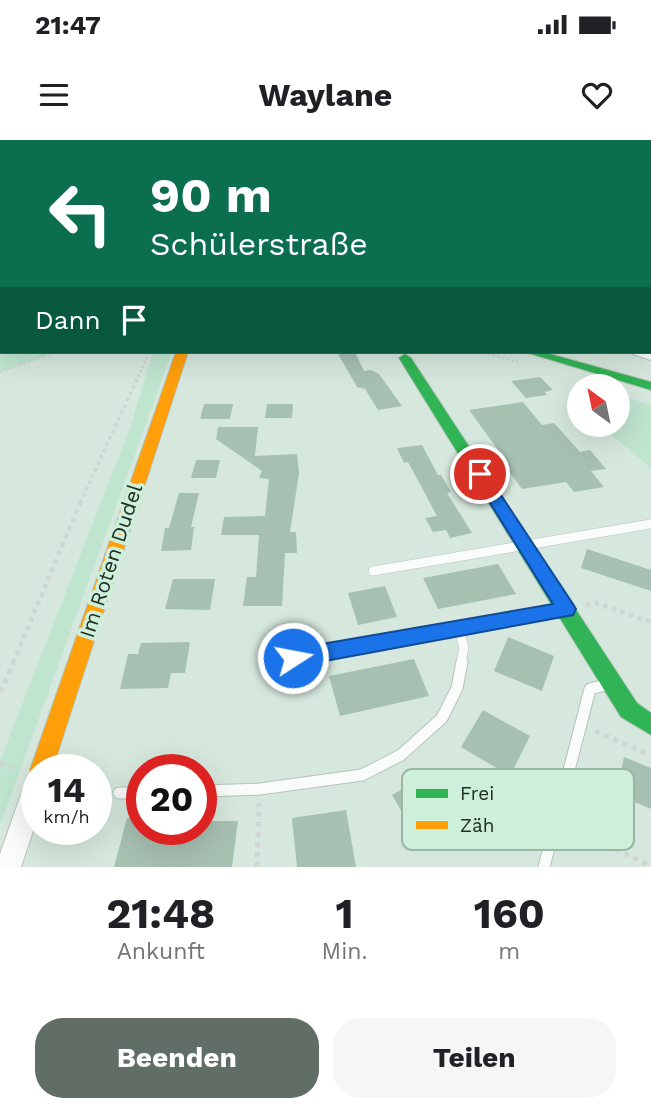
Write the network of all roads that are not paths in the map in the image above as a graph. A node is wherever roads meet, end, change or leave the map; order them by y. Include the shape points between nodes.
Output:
1 (181, 354) edge
2 (538, 354) edge
3 (578, 354) edge
4 (405, 358) dead end
5 (651, 374) edge
6 (651, 386) edge
7 (651, 524) edge
8 (525, 544) junction
9 (373, 571) dead end
10 (566, 609) junction
11 (458, 627) junction
12 (293, 658) dead end
13 (611, 683) junction
14 (651, 725) edge
15 (46, 754) edge
16 (570, 769) edge
17 (217, 790) edge
18 (119, 793) dead end
19 (126, 793) edge
20 (21, 829) edge
21 (8, 867) edge

1 - 15 main road, Im Roten Dudel
2 - 6 main road
3 - 5 main road
4 - 8 main road
7 - 8 lane
8 - 9 lane
8 - 10 main road
10 - 11 lane
10 - 13 main road
11 - 12 lane
11 - 17 lane via 464,649 457,688 442,718 401,755 362,775
13 - 14 main road via 629,710
13 - 16 lane via 590,689
18 - 19 lane
20 - 21 street

